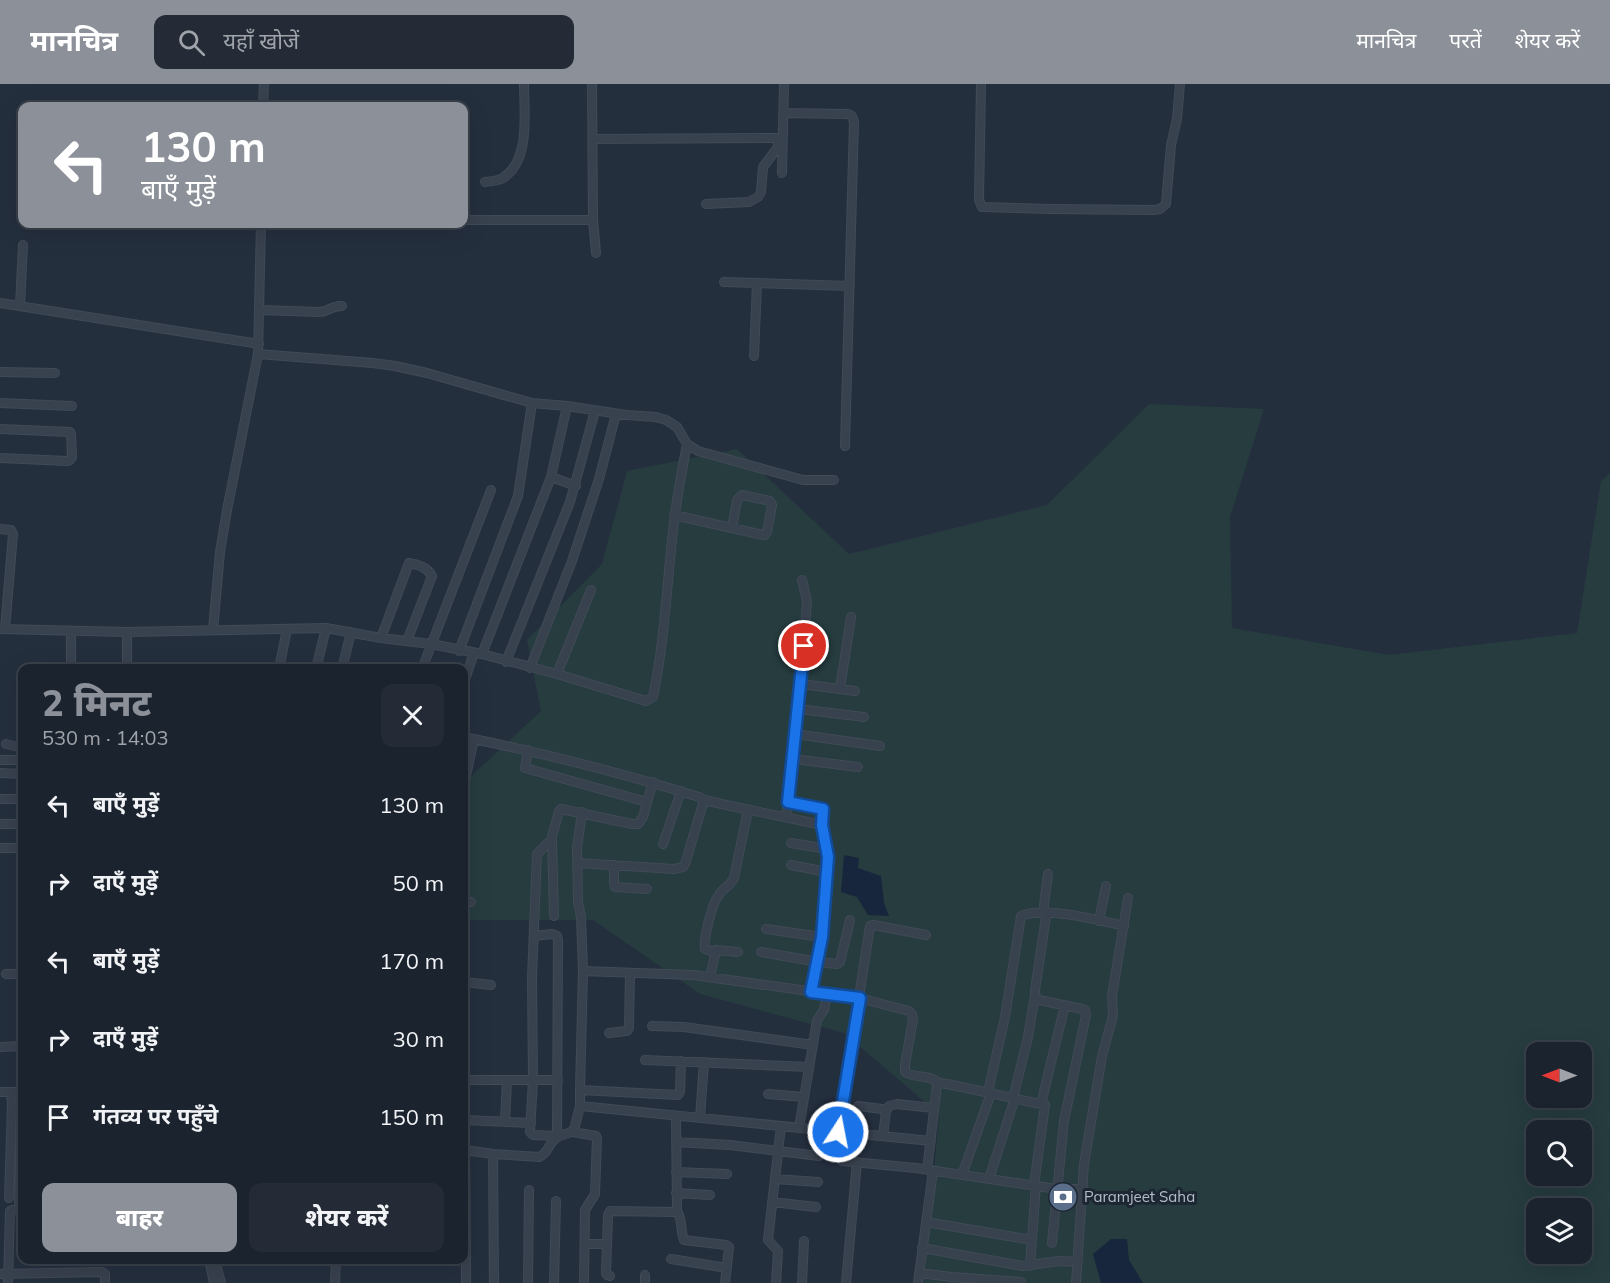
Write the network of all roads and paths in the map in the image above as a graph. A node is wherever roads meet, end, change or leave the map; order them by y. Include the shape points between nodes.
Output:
1 (264, 84) edge
2 (525, 84) edge
3 (592, 84) edge
4 (784, 84) edge
5 (981, 84) edge
6 (1180, 84) edge
7 (263, 102) edge
8 (783, 113) junction
9 (780, 138) junction
10 (592, 139) junction
11 (782, 173) dead end
12 (485, 182) dead end
13 (706, 204) dead end
14 (468, 220) edge
15 (593, 220) junction
16 (261, 228) edge
17 (23, 244) dead end
18 (596, 253) dead end
19 (724, 282) dead end
20 (757, 283) junction
21 (850, 286) junction
22 (0, 303) edge
23 (20, 306) junction
24 (342, 306) dead end
25 (259, 310) junction
26 (259, 349) junction
27 (754, 356) dead end
28 (0, 372) edge
29 (55, 373) dead end
30 (0, 403) edge
31 (532, 403) junction
32 (72, 406) dead end
33 (567, 406) junction
34 (595, 411) junction
35 (616, 414) junction
36 (0, 429) edge
37 (687, 444) junction
38 (845, 446) dead end
39 (0, 458) edge
40 (551, 477) junction
41 (834, 480) dead end
42 (576, 486) junction
43 (491, 490) dead end
44 (674, 515) junction
45 (732, 528) junction
46 (0, 529) edge
47 (802, 580) dead end
48 (591, 590) dead end
49 (850, 617) dead end
50 (286, 628) junction
51 (326, 628) junction
52 (2, 629) edge
53 (213, 630) junction
54 (71, 631) junction
55 (127, 632) junction
56 (351, 632) junction
57 (381, 638) junction
58 (407, 642) junction
59 (431, 644) junction
60 (459, 651) junction
61 (478, 654) junction
62 (506, 662) junction
63 (71, 664) edge
64 (127, 664) edge
65 (280, 664) edge
66 (317, 664) edge
67 (343, 664) edge
68 (424, 664) edge
69 (530, 668) junction
70 (468, 674) edge
71 (557, 674) junction
72 (801, 684) junction
73 (840, 689) junction
74 (855, 691) dead end
75 (798, 709) junction
76 (864, 717) dead end
77 (795, 734) junction
78 (468, 738) edge
79 (474, 739) junction
80 (15, 746) edge
81 (880, 746) dead end
82 (528, 750) junction
83 (468, 754) edge
84 (793, 759) junction
85 (0, 760) edge
86 (18, 760) edge
87 (858, 767) dead end
88 (0, 774) edge
89 (18, 774) edge
90 (653, 782) junction
91 (681, 791) junction
92 (0, 799) edge
93 (18, 799) edge
94 (704, 800) junction
95 (647, 802) junction
96 (788, 802) junction
97 (748, 810) junction
98 (582, 812) junction
99 (786, 817) junction
100 (0, 824) edge
101 (18, 824) edge
102 (822, 825) junction
103 (552, 839) junction
104 (791, 843) dead end
105 (663, 844) dead end
106 (0, 848) edge
107 (18, 848) edge
108 (827, 849) junction
109 (578, 862) junction
110 (614, 865) junction
111 (791, 865) dead end
112 (827, 872) junction
113 (1048, 874) dead end
114 (1106, 886) dead end
115 (647, 889) dead end
116 (1128, 897) dead end
117 (1046, 913) junction
118 (554, 916) dead end
119 (850, 920) dead end
120 (1099, 921) junction
121 (1124, 926) junction
122 (766, 929) dead end
123 (926, 935) dead end
124 (534, 936) junction
125 (822, 937) junction
126 (715, 952) junction
127 (738, 952) dead end
128 (761, 952) dead end
129 (818, 962) junction
130 (583, 971) junction
131 (630, 973) junction
132 (6, 974) dead end
133 (18, 974) edge
134 (710, 977) junction
135 (468, 982) edge
136 (491, 985) dead end
137 (811, 992) junction
138 (827, 994) junction
139 (1035, 995) junction
140 (860, 998) junction
141 (1065, 1005) junction
142 (652, 1026) dead end
143 (609, 1033) dead end
144 (813, 1045) junction
145 (18, 1046) edge
146 (0, 1047) edge
147 (645, 1060) dead end
148 (681, 1061) junction
149 (704, 1062) junction
150 (809, 1067) junction
151 (468, 1080) edge
152 (507, 1080) junction
153 (533, 1080) junction
154 (558, 1080) junction
155 (938, 1083) junction
156 (580, 1090) junction
157 (0, 1092) edge
158 (11, 1092) junction
159 (18, 1092) edge
160 (989, 1093) junction
161 (768, 1094) dead end
162 (804, 1097) junction
163 (1014, 1098) junction
164 (1041, 1104) junction
165 (580, 1106) junction
166 (858, 1106) dead end
167 (934, 1108) junction
168 (885, 1111) junction
169 (676, 1116) junction
170 (700, 1118) junction
171 (468, 1120) edge
172 (505, 1122) junction
173 (531, 1123) junction
174 (781, 1126) junction
175 (799, 1128) junction
176 (573, 1132) junction
177 (838, 1132) junction
178 (883, 1136) junction
179 (557, 1137) junction
180 (931, 1141) junction
181 (676, 1142) junction
182 (468, 1151) edge
183 (779, 1151) junction
184 (493, 1154) junction
185 (819, 1156) dead end
186 (842, 1161) dead end
187 (856, 1162) junction
188 (930, 1170) junction
189 (676, 1172) junction
190 (727, 1174) dead end
191 (962, 1175) junction
192 (776, 1179) junction
193 (989, 1179) junction
194 (818, 1182) dead end
195 (1035, 1185) junction
196 (1057, 1189) junction
197 (1083, 1189) junction
198 (529, 1190) dead end
199 (676, 1193) junction
200 (710, 1195) dead end
201 (4, 1198) edge
202 (556, 1201) dead end
203 (772, 1202) junction
204 (816, 1207) dead end
205 (18, 1209) edge
206 (676, 1211) junction
207 (926, 1222) junction
208 (1032, 1240) junction
209 (804, 1241) dead end
210 (1052, 1243) dead end
211 (585, 1244) junction
212 (607, 1244) junction
213 (922, 1248) junction
214 (671, 1259) dead end
215 (1078, 1262) junction
216 (210, 1264) edge
217 (216, 1264) edge
218 (336, 1264) edge
219 (466, 1264) edge
220 (1030, 1266) junction
221 (727, 1268) junction
222 (919, 1273) junction
223 (610, 1276) dead end
224 (6, 1277) edge
225 (1021, 1282) edge
226 (105, 1283) edge
227 (214, 1283) edge
228 (221, 1283) edge
229 (335, 1283) edge
230 (466, 1283) edge
231 (494, 1283) edge
232 (528, 1283) edge
233 (554, 1283) edge
234 (584, 1283) edge
235 (725, 1283) edge
236 (776, 1283) edge
237 (802, 1283) edge
238 (846, 1283) edge
239 (918, 1283) edge
240 (1076, 1283) edge

1 - 7 street
2 - 12 street via 523,150 506,176
3 - 10 street
4 - 8 street
5 - 6 street via 982,207 1154,210 1166,204
8 - 9 street
8 - 21 street via 848,114 854,122
9 - 10 street
9 - 11 street
9 - 13 street via 763,167 758,198
10 - 15 street
14 - 15 street
15 - 18 street
16 - 25 street
17 - 23 street
19 - 20 street
20 - 21 street
20 - 27 street
21 - 38 street
22 - 23 street
23 - 26 street
24 - 25 street via 319,312
25 - 26 street
26 - 31 street via 395,366
26 - 53 street via 220,552
28 - 29 street
30 - 32 street
31 - 33 street
31 - 60 street via 518,496
33 - 34 street
33 - 40 street
34 - 35 street
34 - 42 street
35 - 37 street via 666,420 677,427
35 - 69 street via 572,561
36 - 39 street via 70,432 72,457 67,461
37 - 41 street via 713,456 803,480
37 - 44 street
40 - 42 street
40 - 61 street
42 - 62 street
43 - 59 street
44 - 45 street
44 - 71 street via 660,664 653,697 646,701
45 - 45 street via 740,496 771,503 765,535
46 - 52 street via 11,530 13,534
47 - 72 street via 807,601
48 - 71 street
49 - 73 street
50 - 51 street
50 - 53 street
50 - 65 street
51 - 56 street
51 - 66 street
52 - 54 street
53 - 55 street
54 - 55 street
54 - 63 street
55 - 64 street
56 - 57 street
56 - 67 street
57 - 58 street
57 - 58 street via 409,563 424,567 432,576
58 - 59 street
59 - 60 street
59 - 68 street
60 - 61 street
61 - 62 street
61 - 70 street
62 - 69 street
69 - 71 street
72 - 73 street
72 - 75 street
73 - 74 street
75 - 76 street
75 - 77 street
77 - 81 street
77 - 84 street
78 - 79 street
79 - 82 street
79 - 83 street
80 - 86 street
82 - 90 street
82 - 95 street via 525,768
84 - 87 street
84 - 96 street
85 - 86 street
88 - 89 street
90 - 91 street
90 - 95 street
91 - 94 street
91 - 105 street
92 - 93 street
94 - 97 street
94 - 110 street via 683,867
95 - 98 street via 638,824
96 - 99 street
96 - 102 street via 822,808
97 - 99 street
97 - 126 street via 734,878 718,894 705,939 705,949
98 - 103 street via 560,809
98 - 109 street via 576,848
99 - 102 street
100 - 101 street
102 - 108 street
103 - 118 street
103 - 124 street via 537,857
104 - 108 street
106 - 107 street
108 - 112 street
109 - 110 street
109 - 130 street
110 - 115 street via 615,887
111 - 112 street
112 - 125 street
113 - 117 street
114 - 120 street
116 - 121 street
117 - 120 street
117 - 139 street
117 - 160 street via 1021,916
119 - 129 street via 840,962
120 - 121 street
121 - 197 street
122 - 125 street
123 - 140 street via 871,925
124 - 153 street
124 - 154 street via 552,934 558,940
125 - 129 street
126 - 127 street
126 - 134 street
128 - 129 street
129 - 137 street
130 - 131 street
130 - 156 street
131 - 134 street
131 - 143 street via 629,1028
132 - 133 street
134 - 137 street
135 - 136 street
137 - 138 street
138 - 140 street
138 - 144 street
139 - 141 street via 1039,1000
139 - 163 street
140 - 155 street via 911,1012 905,1072 934,1078
140 - 177 street
141 - 164 street
141 - 196 street via 1084,1010 1086,1015 1064,1121
142 - 144 street
144 - 150 street
145 - 146 street
147 - 148 street
148 - 149 street
148 - 156 street via 678,1095
149 - 150 street
149 - 170 street
150 - 162 street
151 - 152 street
152 - 153 street
152 - 172 street
153 - 154 street
153 - 173 street
154 - 179 street
155 - 160 street
155 - 167 street
156 - 165 street
157 - 158 street
158 - 159 street
158 - 201 street
160 - 163 street
160 - 191 street
161 - 162 street
162 - 175 street
163 - 164 street
163 - 193 street
164 - 195 street via 1045,1107
165 - 169 street
165 - 176 street
166 - 168 street
167 - 168 street via 897,1104
167 - 180 street
168 - 178 street
169 - 170 street
169 - 181 street
170 - 174 street
171 - 172 street
172 - 173 street
173 - 179 street via 531,1134
174 - 175 street
174 - 183 street
175 - 177 street
176 - 179 street
176 - 211 street via 597,1138 594,1196 585,1209
177 - 178 street
178 - 180 street
179 - 184 street via 542,1156
180 - 188 street
181 - 183 street
181 - 189 street
182 - 184 street
183 - 185 street
183 - 192 street
184 - 231 street
186 - 187 street
187 - 188 street
187 - 238 street
188 - 191 street
188 - 207 street
189 - 190 street
189 - 199 street
191 - 193 street
192 - 194 street
192 - 203 street
193 - 195 street
195 - 196 street
195 - 208 street
196 - 197 street
196 - 210 street
197 - 215 street
198 - 232 street
199 - 200 street
199 - 206 street
202 - 233 street
203 - 204 street
203 - 236 street via 768,1240 778,1251
205 - 224 street via 10,1211
206 - 212 street via 610,1210
206 - 221 street via 684,1240 729,1247
207 - 208 street
207 - 213 street
208 - 220 street
209 - 237 street
211 - 212 street
211 - 234 street
212 - 223 street via 606,1273
213 - 220 street
213 - 222 street
214 - 221 street
215 - 220 street
215 - 240 street
216 - 227 street
217 - 228 street
218 - 229 street
219 - 230 street
221 - 235 street
222 - 225 street
222 - 239 street
224 - 226 street via 102,1272

